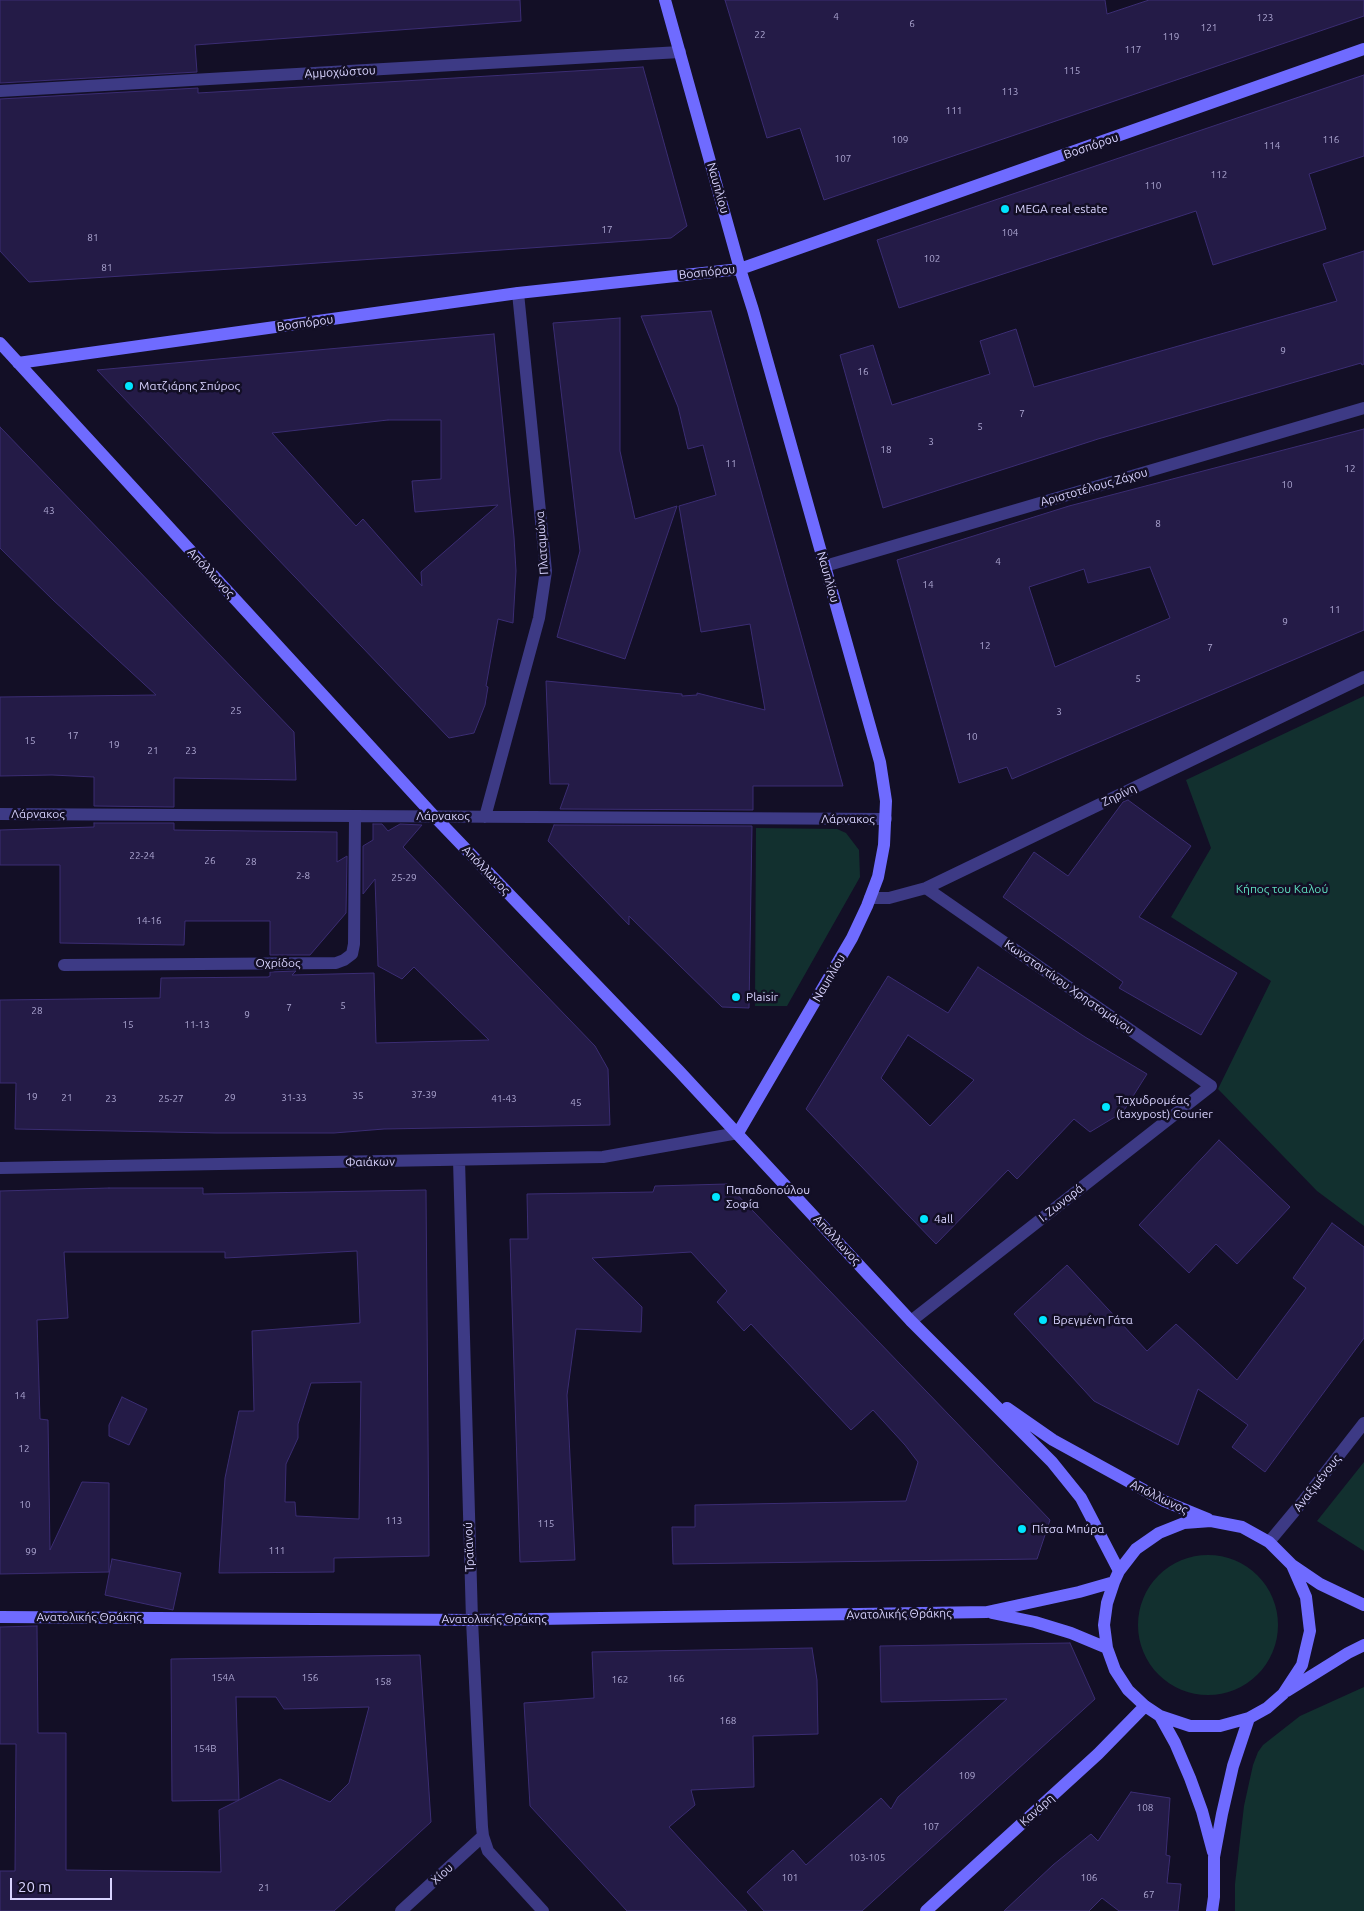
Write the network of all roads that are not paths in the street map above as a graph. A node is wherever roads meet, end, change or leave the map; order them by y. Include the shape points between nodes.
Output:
1 (666, 0) edge
2 (1364, 49) edge
3 (680, 52) junction
4 (0, 91) edge
5 (740, 269) junction
6 (518, 293) junction
7 (0, 343) edge
8 (18, 363) junction
9 (1364, 408) edge
10 (825, 566) junction
11 (1364, 677) edge
12 (0, 814) edge
13 (355, 816) junction
14 (434, 816) junction
15 (484, 817) junction
16 (886, 819) junction
17 (926, 888) junction
18 (870, 898) junction
19 (64, 965) dead end
20 (1211, 1086) joint
21 (738, 1133) junction
22 (459, 1160) junction
23 (0, 1168) edge
24 (912, 1321) junction
25 (981, 1389) junction
26 (1364, 1423) edge
27 (1211, 1521) junction
28 (1269, 1542) junction
29 (1292, 1565) junction
30 (1116, 1576) junction
31 (1364, 1605) edge
32 (987, 1612) junction
33 (0, 1617) edge
34 (472, 1620) junction
35 (1364, 1645) edge
36 (1107, 1648) junction
37 (1283, 1694) junction
38 (1145, 1706) junction
39 (1160, 1716) junction
40 (1249, 1718) junction
41 (483, 1836) junction
42 (1214, 1857) junction
43 (401, 1911) edge
44 (543, 1911) edge
45 (926, 1911) edge
46 (1212, 1911) edge

1 - 3 street, Ναυπλίου
2 - 5 street, Βοσπόρου
3 - 4 street, Αμμοχώστου
3 - 5 street, Ναυπλίου
5 - 6 street, Βοσπόρου
5 - 10 street, Ναυπλίου
6 - 8 street, Βοσπόρου
6 - 15 street, Πλαταμώνα via 546,571 539,618
7 - 8 street, Απόλλωνος
8 - 14 street, Απόλλωνος
9 - 10 street, Αριστοτέλους Ζάχου
10 - 16 street, Ναυπλίου via 880,762
11 - 17 street, Ζηρίνη
12 - 13 street, Λάρνακος
13 - 14 street, Λάρνακος
13 - 19 street, Οχρίδος via 354,944 352,954 344,960 336,963
14 - 15 street, Λάρνακος
14 - 21 street, Απόλλωνος
15 - 16 street, Λάρνακος
16 - 18 street, Ναυπλίου via 882,862
17 - 18 street, Ζηρίνη via 889,898
17 - 20 street, Κωνσταντίνου Χρηστομάνου
18 - 21 street, Ναυπλίου via 852,938
20 - 24 street, Ι. Ζωναρά
21 - 22 street, Φαιάκων via 609,1157
21 - 24 street, Απόλλωνος
22 - 23 street, Φαιάκων
22 - 34 street, Τραϊανού
24 - 25 street, Απόλλωνος
25 - 27 street, Απόλλωνος via 1053,1440 1164,1502
25 - 30 street, Απόλλωνος via 1052,1462 1081,1498
26 - 28 street, Αναξιμένους
27 - 28 street via 1242,1527
27 - 30 street via 1184,1523 1159,1533 1136,1549
28 - 29 street
29 - 31 street via 1320,1584
29 - 37 street via 1306,1597 1310,1631 1302,1665
30 - 32 street, Ανατολικής Θράκης via 1079,1592
30 - 36 street via 1104,1625
32 - 34 street, Ανατολικής Θράκης
32 - 36 street, Ανατολικής Θράκης via 1035,1622
33 - 34 street, Ανατολικής Θράκης
34 - 41 street, Τραϊανού
35 - 37 street
36 - 38 street via 1115,1670 1128,1690
37 - 40 street
38 - 39 street
38 - 45 street, Κανάρη via 1098,1754
39 - 40 street via 1190,1726 1220,1726
39 - 42 street via 1190,1778
40 - 42 street via 1234,1766
41 - 43 street, Χίου
41 - 44 street, Τραϊανού via 488,1851
42 - 46 street

